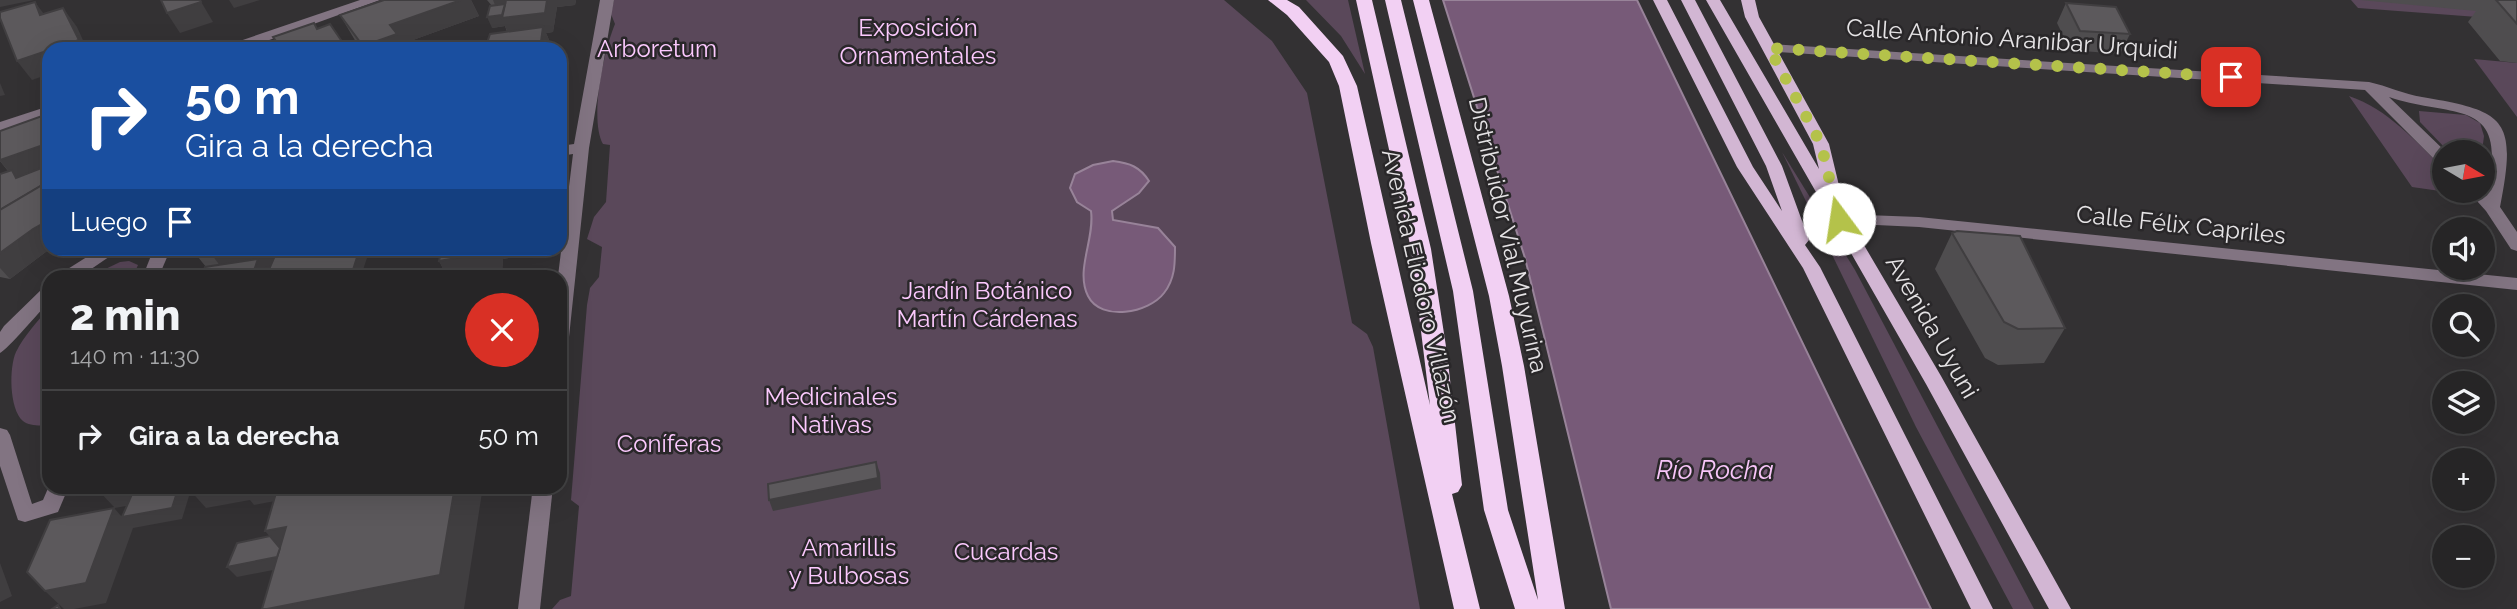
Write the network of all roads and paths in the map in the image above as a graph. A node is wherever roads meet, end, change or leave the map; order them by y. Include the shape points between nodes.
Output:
1 (373, 0) edge
2 (607, 0) edge
3 (1364, 0) edge
4 (1392, 0) edge
5 (1660, 0) edge
6 (1688, 0) edge
7 (1713, 0) edge
8 (1748, 0) edge
9 (1422, 3) edge
10 (1285, 4) edge
11 (250, 42) edge
12 (1769, 48) junction
13 (2369, 86) junction
14 (42, 113) edge
15 (0, 127) edge
16 (2432, 147) edge
17 (581, 148) junction
18 (567, 150) edge
19 (2489, 203) edge
20 (2493, 207) junction
21 (1839, 219) junction
22 (2517, 245) edge
23 (101, 256) edge
24 (1811, 267) junction
25 (79, 270) edge
26 (567, 274) edge
27 (2517, 284) edge
28 (42, 299) edge
29 (0, 346) edge
30 (0, 435) edge
31 (56, 494) edge
32 (542, 494) edge
33 (1458, 571) junction
34 (529, 609) edge
35 (1467, 609) edge
36 (1528, 609) edge
37 (1552, 609) edge
38 (1982, 609) edge
39 (2060, 609) edge

1 - 11 street
2 - 17 street
3 - 33 highway via 1421,249
4 - 36 highway via 1463,291 1496,510
5 - 24 main road via 1745,167
6 - 24 main road via 1774,166
7 - 21 main road, Avenida Uyuni
8 - 12 main road
9 - 37 highway, Distribuidor Vial Muyurina via 1499,296
10 - 33 highway, Avenida Eliodoro Villazón via 1337,60 1348,86
12 - 13 street, Calle Antonio Aranibar Urquidi
12 - 21 main road via 1821,144
13 - 16 street
13 - 20 street, Calle Antonio Aranibar Urquidi via 2408,99 2467,109 2488,120 2498,133 2501,159
14 - 15 street
17 - 18 street
17 - 26 street
19 - 20 street
20 - 22 street
21 - 27 street, Calle Félix Capriles via 1919,222
21 - 39 main road, Avenida Uyuni
23 - 25 street
24 - 38 main road
28 - 29 street
30 - 31 street via 26,514 51,506
32 - 34 street
33 - 35 highway, Avenida Eliodoro Villazón

